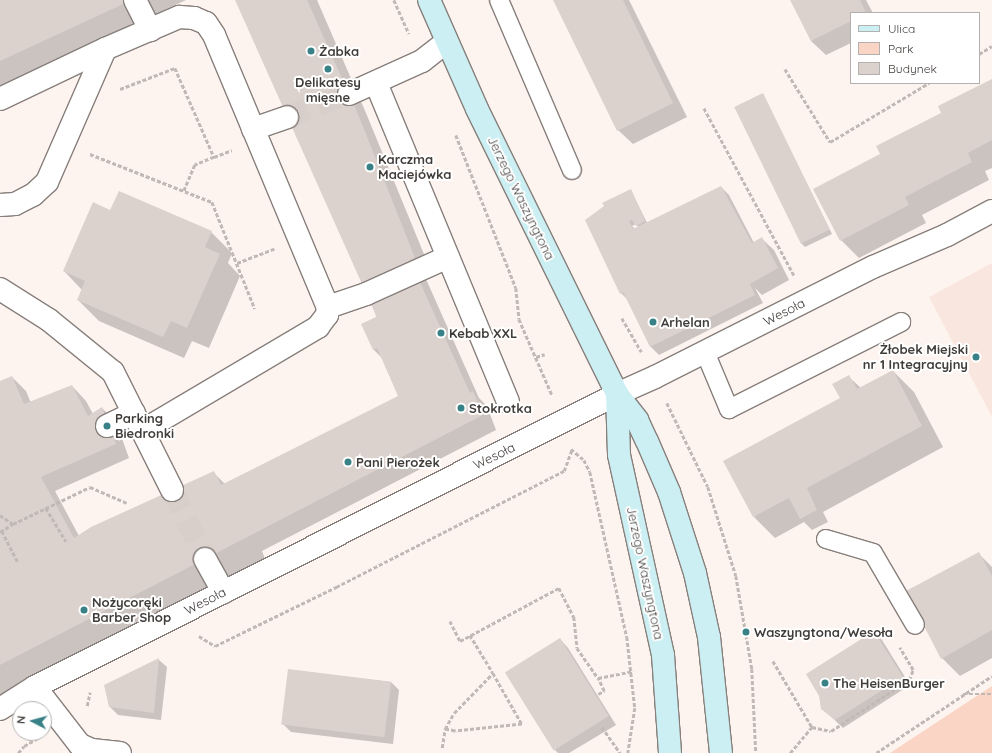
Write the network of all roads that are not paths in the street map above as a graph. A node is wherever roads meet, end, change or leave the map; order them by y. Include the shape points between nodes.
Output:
1 (135, 0) edge
2 (429, 0) edge
3 (499, 0) edge
4 (150, 30) junction
5 (446, 42) junction
6 (105, 49) junction
7 (376, 83) junction
8 (349, 94) tunnel mouth
9 (0, 99) edge
10 (287, 117) tunnel mouth
11 (253, 129) junction
12 (572, 170) dead end
13 (0, 205) edge
14 (992, 211) edge
15 (448, 257) junction
16 (0, 289) edge
17 (328, 307) junction
18 (901, 322) dead end
19 (705, 352) junction
20 (617, 394) junction
21 (508, 402) dead end
22 (138, 422) junction
23 (107, 426) dead end
24 (172, 490) tunnel mouth
25 (826, 539) dead end
26 (205, 559) tunnel mouth
27 (222, 592) junction
28 (915, 625) dead end
29 (35, 687) junction
30 (1, 710) edge
31 (120, 753) edge
32 (670, 753) edge
33 (720, 753) edge

1 - 4 street
2 - 5 street, Jerzego Waszyngtona
3 - 12 lane
4 - 6 street
4 - 11 street via 179,17 194,18 206,23
5 - 7 street via 422,61
5 - 20 street, Jerzego Waszyngtona
6 - 9 street
6 - 13 street via 78,105 47,182 15,204
7 - 8 street
7 - 15 street
10 - 11 street
11 - 17 street
14 - 19 street, Wesoła via 947,235 873,267
15 - 17 street via 366,294
15 - 21 street
16 - 22 street via 49,320 113,372
17 - 22 street via 327,315 318,327
18 - 19 lane via 729,409
19 - 20 street, Wesoła
20 - 27 street, Wesoła
20 - 32 street, Jerzego Waszyngtona via 619,455 662,648 668,700
20 - 33 street, Jerzego Waszyngtona via 637,420 653,454 669,492 694,573 709,637
22 - 23 street
22 - 24 street
25 - 28 lane via 873,553
26 - 27 street
27 - 29 street, Wesoła
29 - 30 street, Wesoła
29 - 31 street via 80,745 92,750

